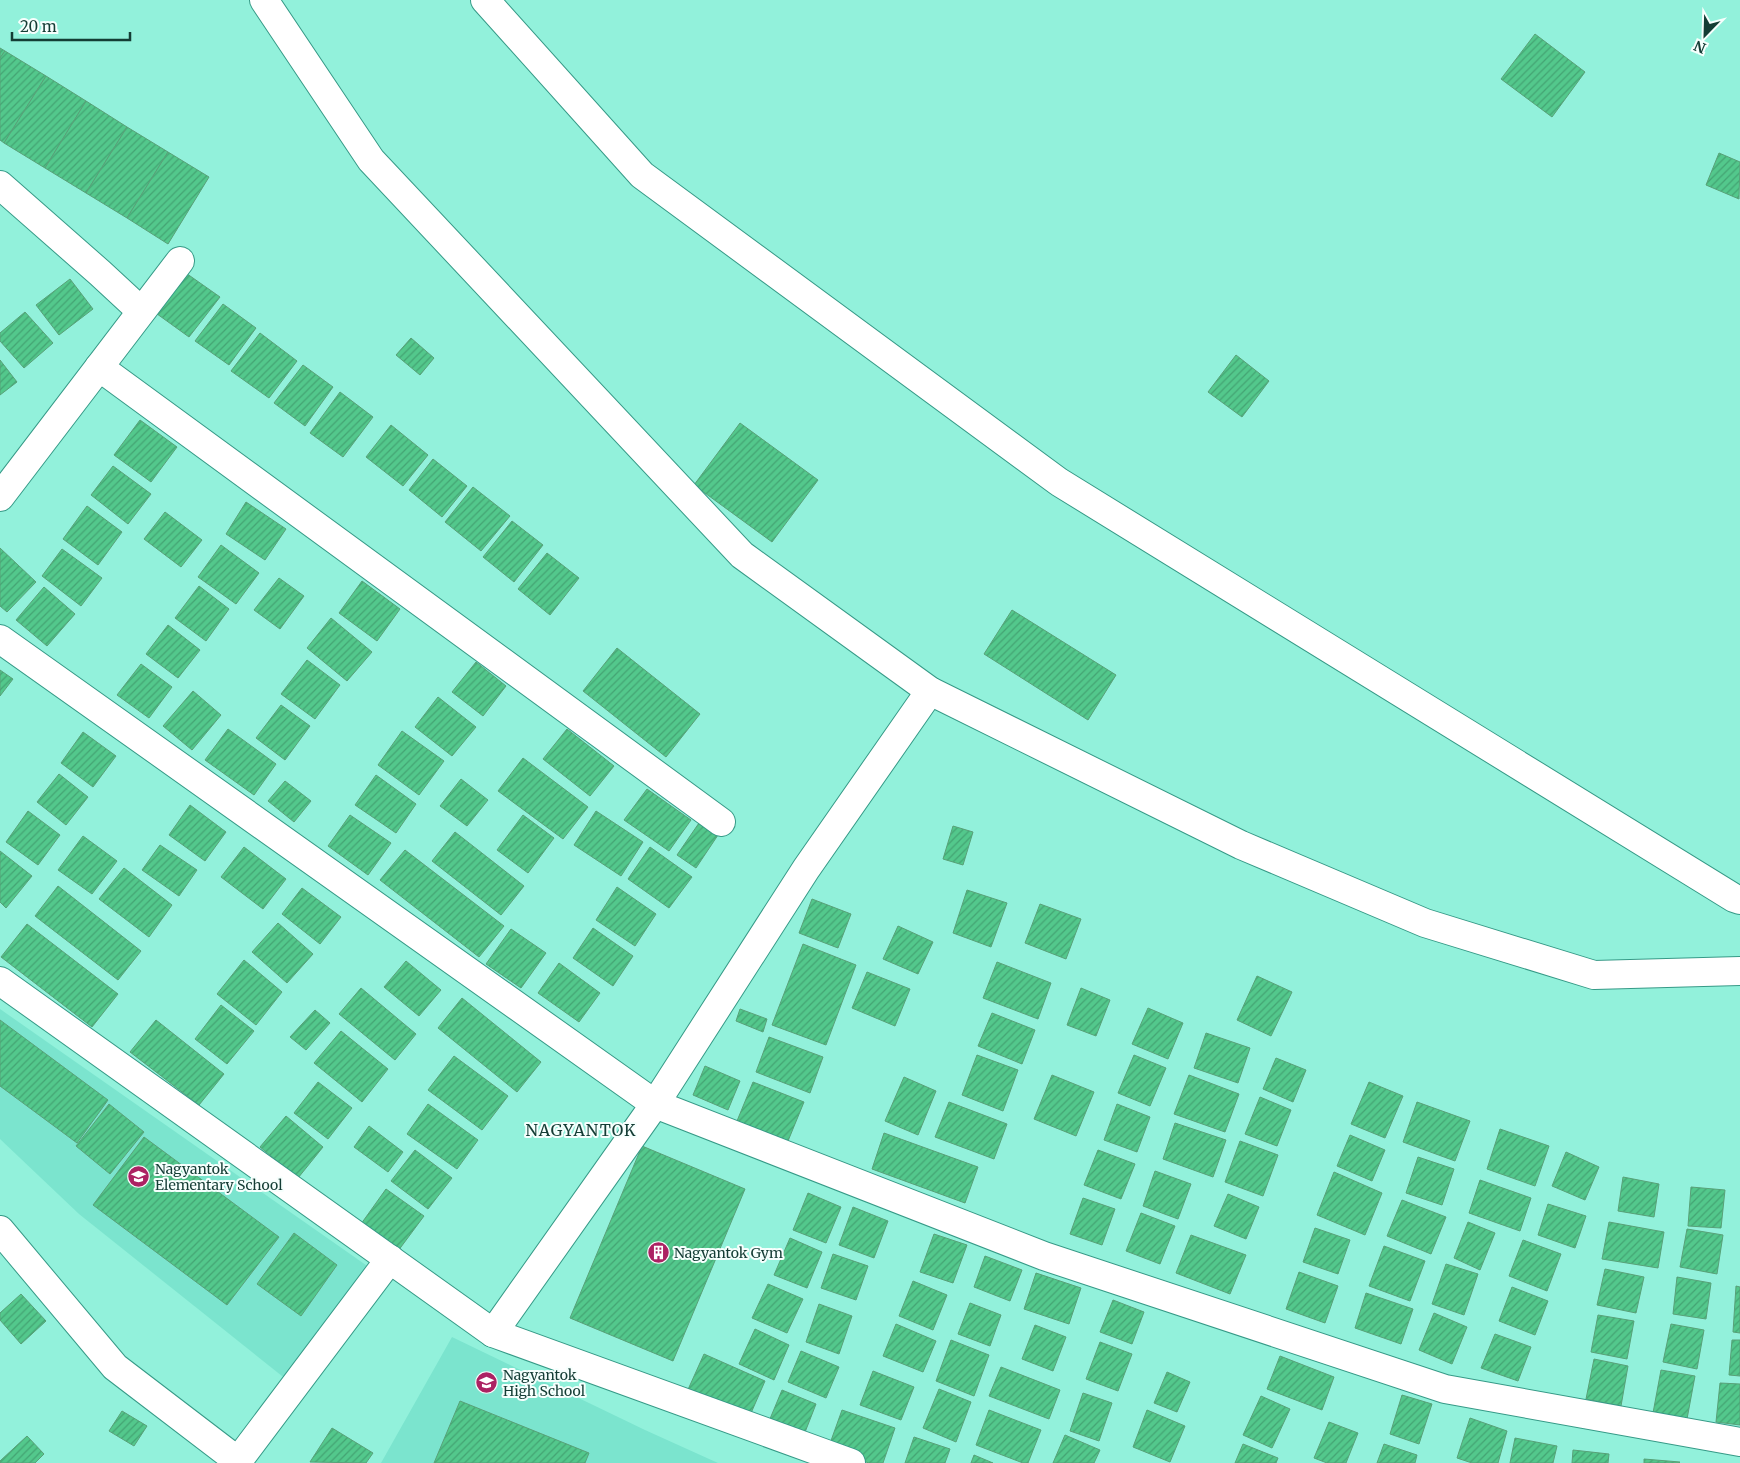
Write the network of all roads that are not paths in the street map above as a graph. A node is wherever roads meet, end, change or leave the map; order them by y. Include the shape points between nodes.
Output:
1 (264, 0) edge
2 (486, 0) edge
3 (0, 185) edge
4 (180, 261) dead end
5 (141, 311) junction
6 (99, 367) junction
7 (0, 497) edge
8 (0, 639) edge
9 (930, 691) junction
10 (721, 822) dead end
11 (1740, 900) edge
12 (1740, 971) edge
13 (0, 981) edge
14 (655, 1104) junction
15 (0, 1230) edge
16 (390, 1259) junction
17 (493, 1333) junction
18 (1740, 1442) edge
19 (851, 1463) edge

1 - 9 street via 371,160 742,555
2 - 11 street via 642,175 1059,482
3 - 5 street
4 - 5 street
5 - 6 street
6 - 7 street
6 - 10 street
8 - 14 street
9 - 12 street via 1240,844 1425,923 1594,975
9 - 14 street via 806,870
13 - 16 street
14 - 17 street
14 - 18 street via 1044,1256 1446,1389
15 - 16 street via 116,1367 238,1461
16 - 17 street
17 - 19 street

